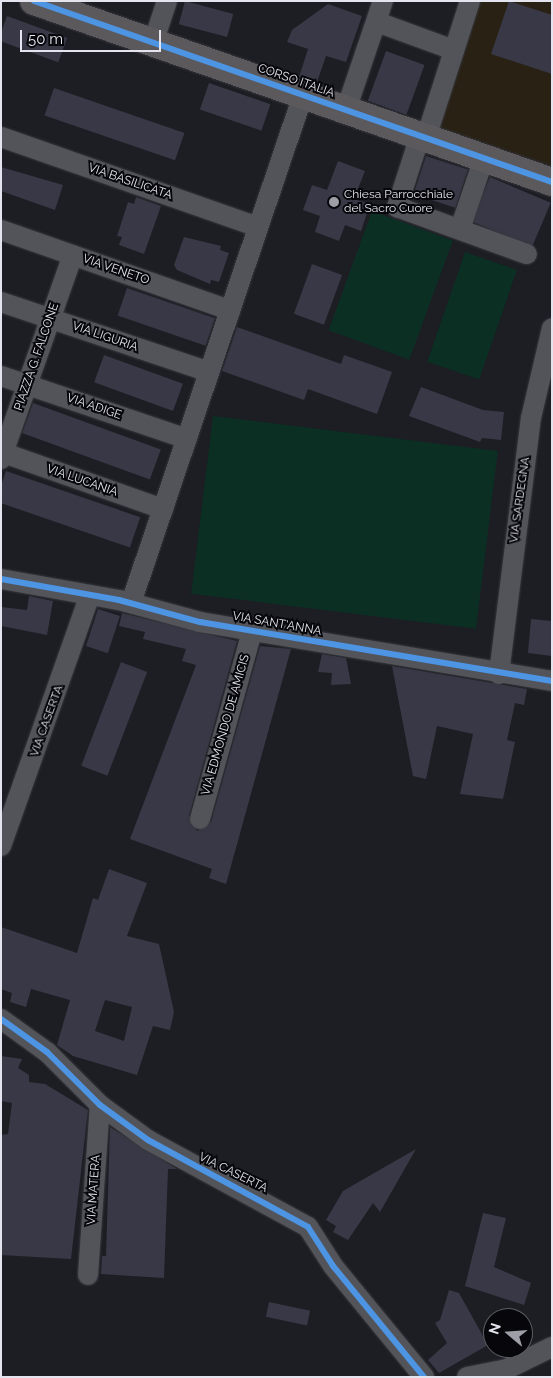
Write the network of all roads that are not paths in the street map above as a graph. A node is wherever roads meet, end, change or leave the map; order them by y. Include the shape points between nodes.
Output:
1 (34, 1) edge
2 (166, 1) edge
3 (383, 1) edge
4 (470, 1) edge
5 (377, 22) junction
6 (153, 43) junction
7 (454, 50) junction
8 (303, 95) junction
9 (346, 110) junction
10 (1, 137) edge
11 (423, 137) junction
12 (484, 158) junction
13 (552, 182) edge
14 (258, 227) junction
15 (460, 229) junction
16 (1, 230) edge
17 (527, 254) dead end
18 (73, 255) junction
19 (1, 302) edge
20 (230, 310) junction
21 (51, 318) junction
22 (552, 328) edge
23 (209, 372) junction
24 (1, 376) edge
25 (27, 384) junction
26 (187, 439) junction
27 (2, 455) edge
28 (163, 509) junction
29 (1, 579) edge
30 (90, 595) junction
31 (131, 603) junction
32 (252, 631) junction
33 (499, 674) junction
34 (552, 681) edge
35 (200, 818) dead end
36 (1, 846) edge
37 (1, 1019) edge
38 (100, 1105) junction
39 (88, 1275) dead end
40 (552, 1346) edge
41 (424, 1377) edge
42 (467, 1377) edge

1 - 6 street, CORSO ITALIA
2 - 6 street
3 - 5 street
4 - 7 street
5 - 7 street
5 - 9 street
6 - 8 street, CORSO ITALIA
7 - 11 street
8 - 9 street, CORSO ITALIA
8 - 14 street
9 - 11 street, CORSO ITALIA
10 - 14 street, VIA BASILICATA
11 - 12 street, CORSO ITALIA
11 - 15 street via 397,206
12 - 13 street, CORSO ITALIA
12 - 15 street
14 - 20 street
15 - 17 street
16 - 18 street, VIA VENETO
18 - 20 street, VIA VENETO
18 - 21 street, PIAZZA G. FALCONE
19 - 21 street, VIA LIGURIA
20 - 23 street
21 - 23 street, VIA LIGURIA
21 - 25 street, PIAZZA G. FALCONE
22 - 33 street, VIA SARDEGNA via 531,418
23 - 26 street
24 - 25 street, VIA ADIGE
25 - 26 street, VIA ADIGE
25 - 27 street, PIAZZA G. FALCONE
26 - 28 street
27 - 28 street, VIA LUCANIA
28 - 31 street
29 - 30 street, VIA SANT'ANNA
30 - 31 street, VIA SANT'ANNA
30 - 36 street, VIA CASERTA
31 - 32 street, VIA SANT'ANNA
32 - 33 street, VIA SANT'ANNA
32 - 35 street, VIA EDMONDO DE AMICIS
33 - 34 street, VIA SANT'ANNA
37 - 38 street, VIA CASERTA via 47,1052
38 - 39 street, VIA MATERA
38 - 41 street, VIA CASERTA via 156,1145 295,1216
40 - 42 street via 507,1369

